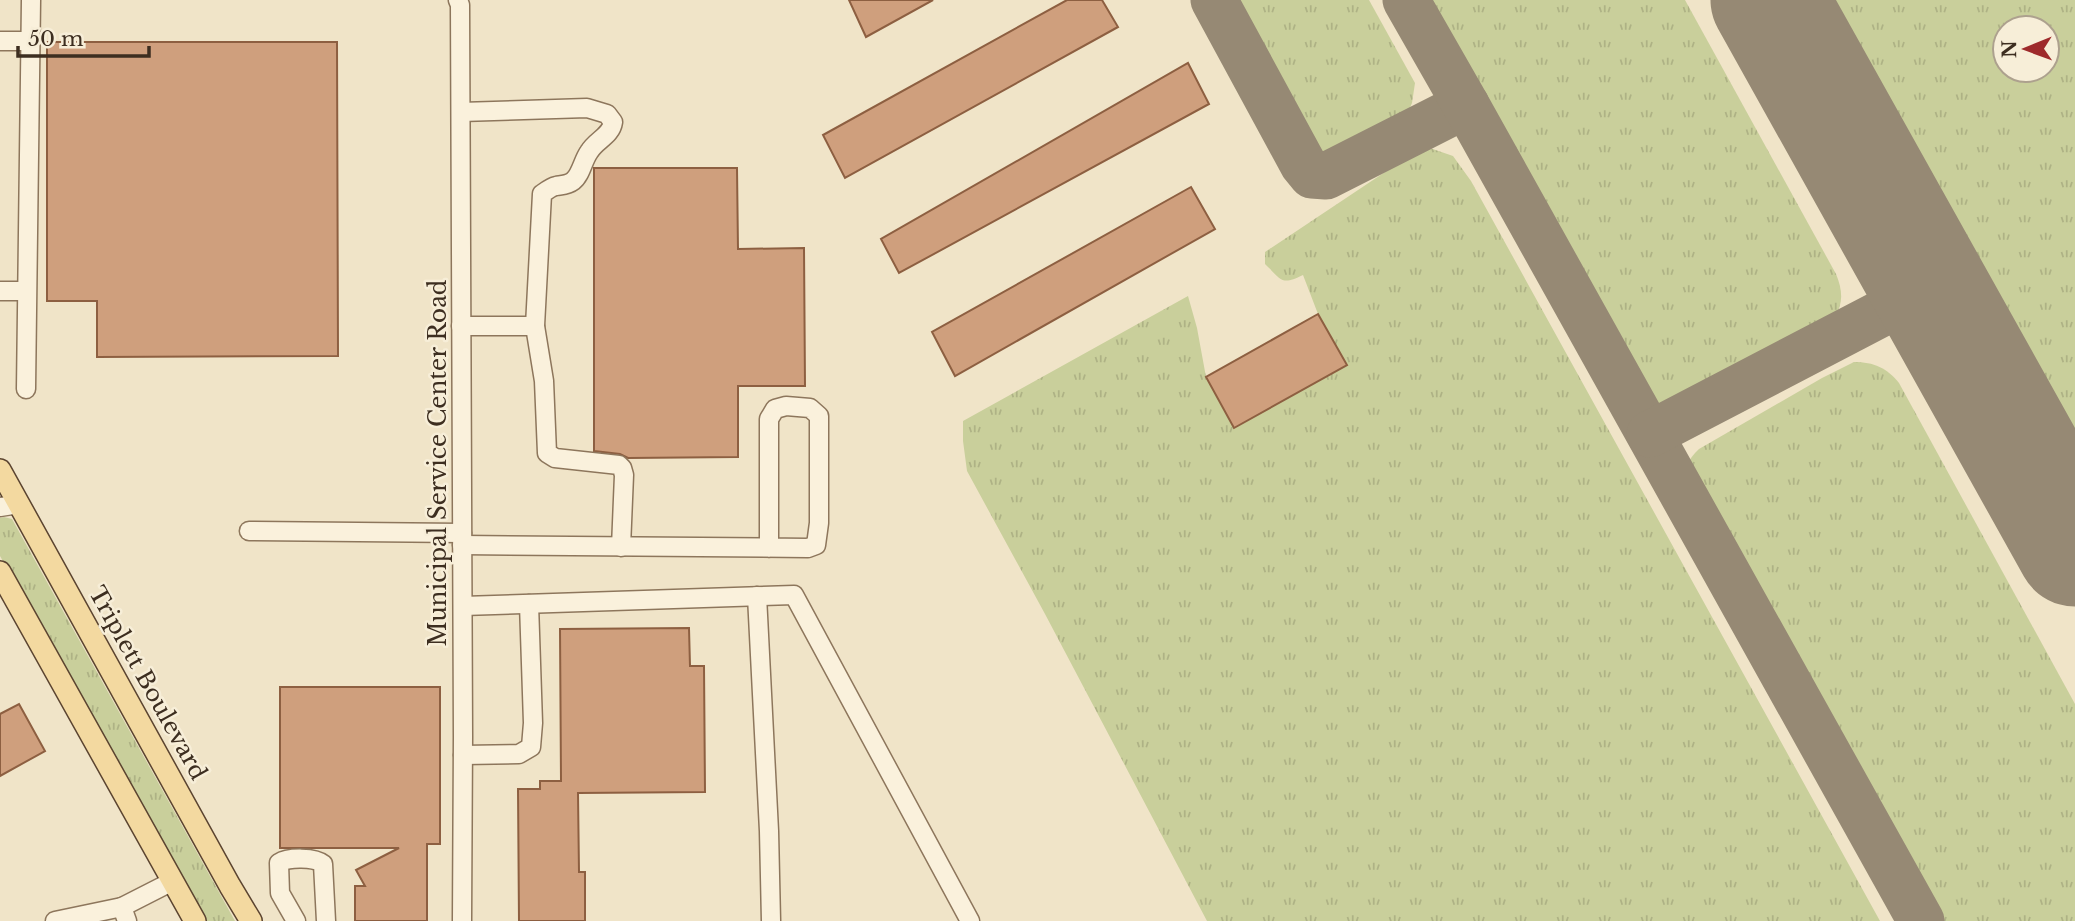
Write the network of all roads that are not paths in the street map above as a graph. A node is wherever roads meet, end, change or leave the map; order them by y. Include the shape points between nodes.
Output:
1 (31, 0) edge
2 (461, 2) edge
3 (0, 41) edge
4 (30, 41) junction
5 (461, 112) junction
6 (0, 291) edge
7 (26, 291) junction
8 (535, 326) junction
9 (461, 327) junction
10 (26, 389) dead end
11 (0, 470) edge
12 (9, 505) edge
13 (249, 531) dead end
14 (462, 539) junction
15 (621, 547) junction
16 (769, 548) junction
17 (0, 572) edge
18 (757, 596) junction
19 (529, 604) junction
20 (463, 606) junction
21 (463, 755) junction
22 (173, 881) junction
23 (124, 914) edge
24 (55, 921) edge
25 (195, 921) edge
26 (251, 921) edge
27 (296, 921) edge
28 (326, 921) edge
29 (462, 921) edge
30 (771, 921) edge
31 (970, 921) edge

1 - 4 street
2 - 5 street, Municipal Service Center Road
3 - 4 street
4 - 7 street
5 - 8 street via 587,108 607,114 613,122 587,154 576,178 542,194
5 - 9 street, Municipal Service Center Road
6 - 7 street
7 - 10 street
8 - 9 street
8 - 15 street via 544,381 547,453 622,468
9 - 14 street, Municipal Service Center Road
11 - 12 main road, Triplett Boulevard
12 - 26 main road, Triplett Boulevard
13 - 14 street
14 - 15 street
14 - 20 street, Municipal Service Center Road
15 - 16 street
16 - 16 street via 816,545 819,416 810,408 786,406 775,409 769,419
17 - 22 main road
18 - 19 street
18 - 30 street
18 - 31 street via 794,595
19 - 20 street
19 - 21 street via 531,747 519,754
20 - 21 street, Municipal Service Center Road
21 - 29 street, Municipal Service Center Road
22 - 23 street
22 - 25 main road
23 - 24 street
27 - 28 street via 280,893 279,863 284,860 323,864

